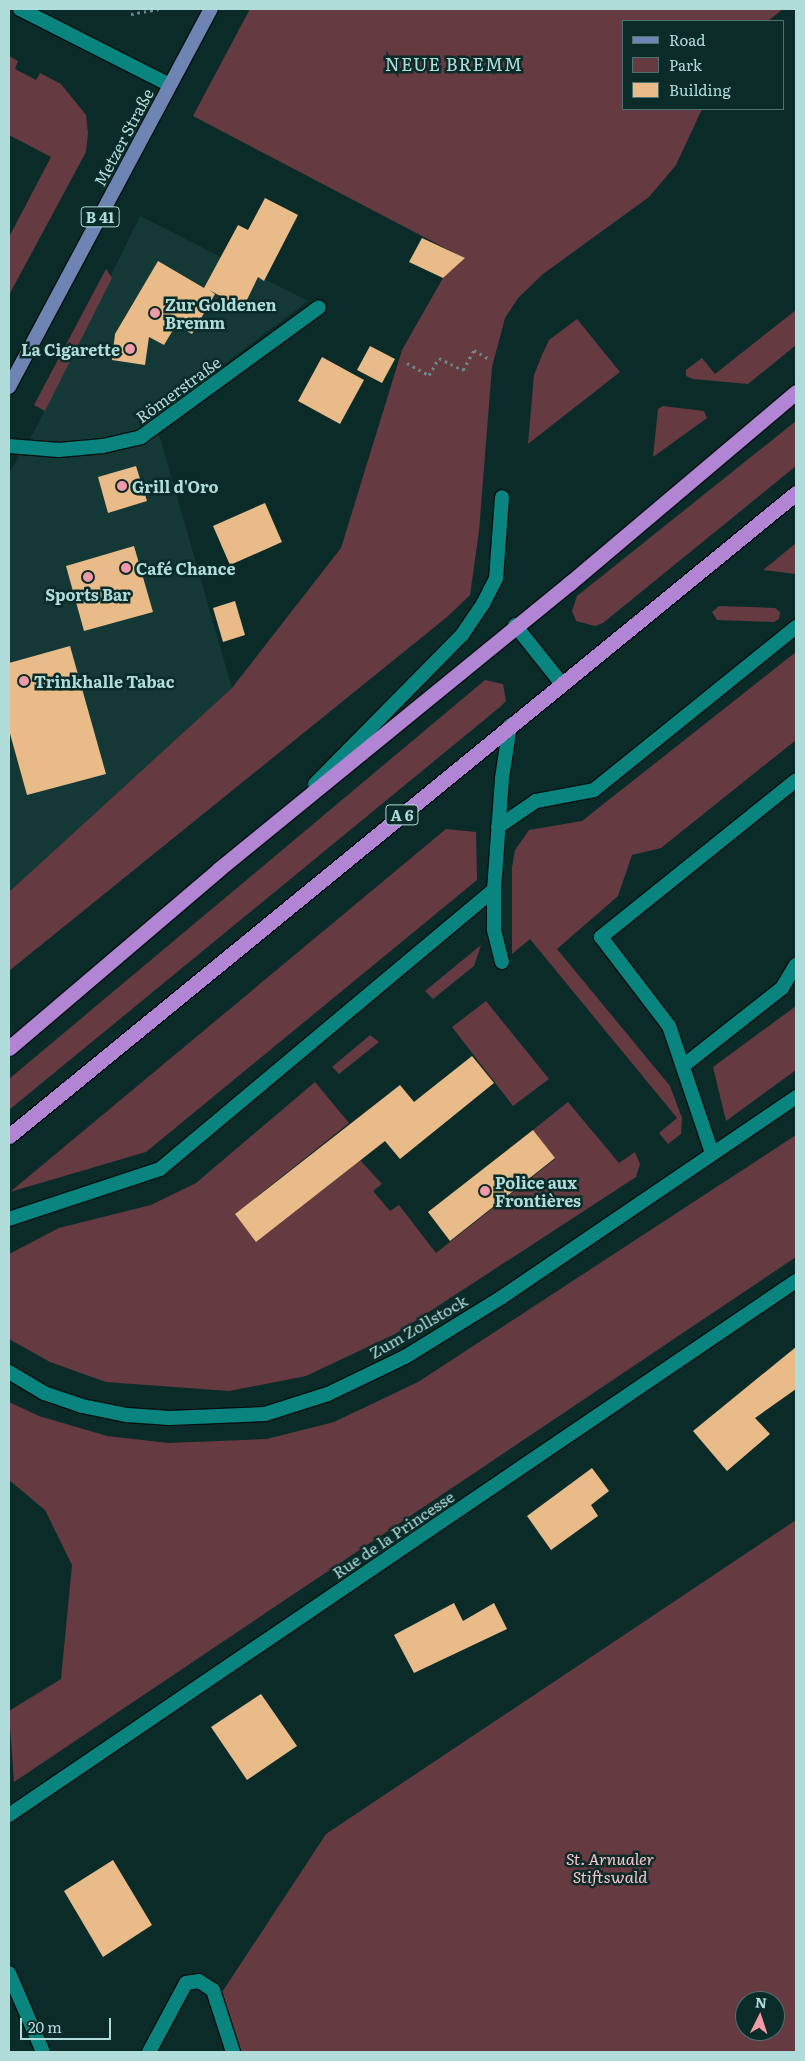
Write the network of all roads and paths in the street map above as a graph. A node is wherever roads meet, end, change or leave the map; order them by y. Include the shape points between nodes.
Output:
1 (20, 9) edge
2 (159, 9) edge
3 (211, 9) edge
4 (131, 14) dead end
5 (170, 85) junction
6 (319, 307) dead end
7 (489, 358) dead end
8 (407, 364) dead end
9 (9, 387) edge
10 (796, 392) edge
11 (9, 446) edge
12 (796, 493) edge
13 (502, 497) dead end
14 (516, 626) junction
15 (796, 627) edge
16 (562, 684) junction
17 (510, 726) junction
18 (796, 780) edge
19 (285, 814) junction
20 (498, 827) junction
21 (494, 890) junction
22 (502, 962) dead end
23 (796, 965) edge
24 (9, 1048) edge
25 (683, 1066) junction
26 (796, 1097) edge
27 (9, 1136) edge
28 (712, 1153) junction
29 (9, 1219) edge
30 (796, 1282) edge
31 (9, 1372) edge
32 (9, 1815) edge
33 (9, 1973) edge
34 (43, 2052) edge
35 (149, 2052) edge
36 (233, 2052) edge

1 - 5 street
2 - 4 path
3 - 5 main road, Metzer Straße / B 41
5 - 9 main road, Metzer Straße / B 41
6 - 11 street, Römerstraße via 141,437 104,446 67,449
7 - 8 path via 474,350 463,370 439,358 430,375
10 - 14 highway
12 - 16 highway, A 6
13 - 19 street via 496,579 462,635
14 - 16 street
14 - 19 highway
15 - 20 street via 594,790 536,801
16 - 17 highway, A 6
17 - 20 street
17 - 27 highway, A 6
18 - 25 street via 601,937 670,1026
19 - 24 highway
20 - 21 street
21 - 22 street via 494,929
21 - 29 street via 160,1169
23 - 25 street via 782,988
25 - 28 street
26 - 28 street, Zum Zollstock
28 - 31 street, Zum Zollstock via 502,1297 405,1357 328,1394 265,1414 211,1418 127,1415 44,1393
30 - 32 street, Rue de la Princesse
33 - 34 street
35 - 36 street via 186,1983 200,1980 213,1990

